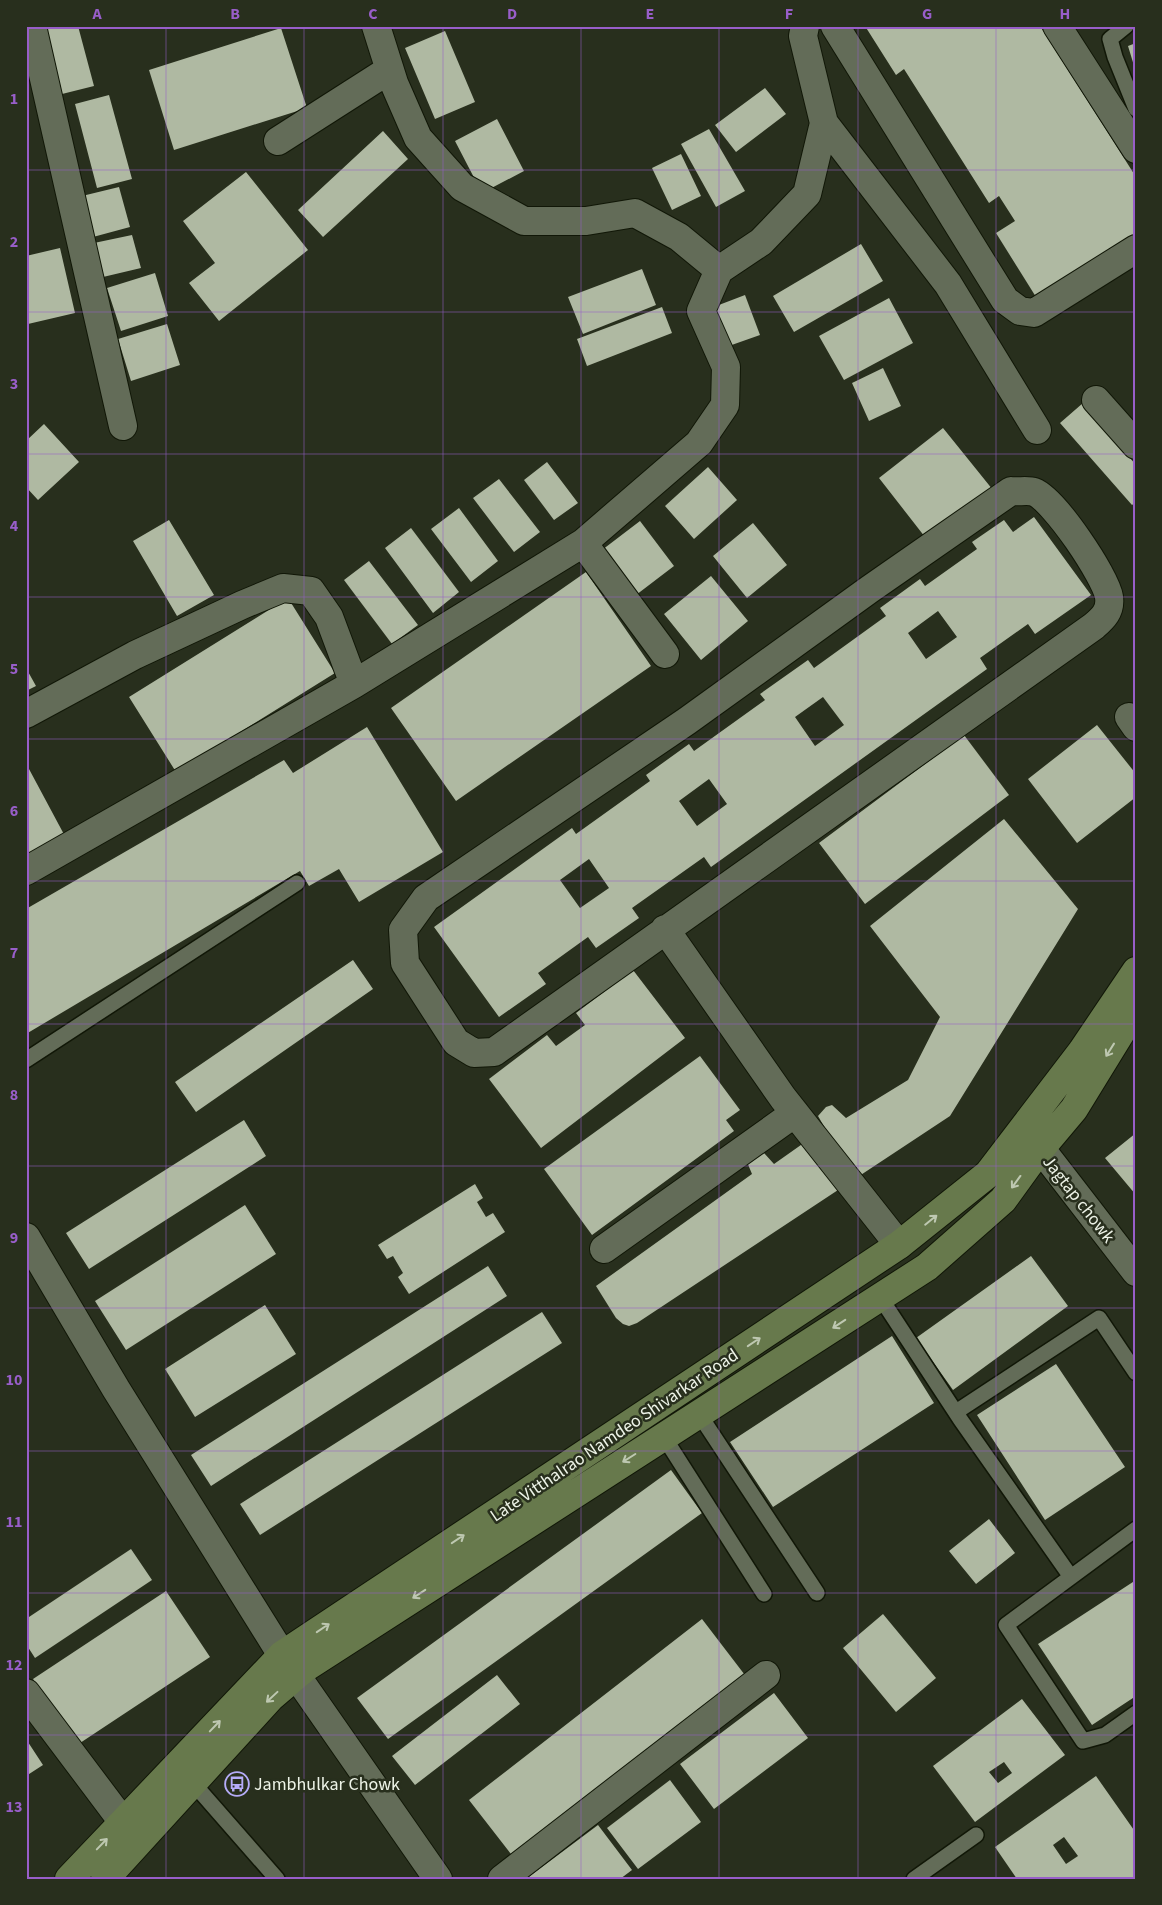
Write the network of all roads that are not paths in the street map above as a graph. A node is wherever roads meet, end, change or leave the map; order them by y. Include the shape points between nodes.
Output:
1 (32, 26) edge
2 (376, 26) edge
3 (806, 26) edge
4 (1057, 26) edge
5 (1126, 26) edge
6 (839, 29) edge
7 (390, 70) junction
8 (1136, 109) edge
9 (824, 123) junction
10 (278, 141) dead end
11 (1136, 149) edge
12 (1136, 249) edge
13 (719, 270) junction
14 (1096, 400) dead end
15 (123, 426) dead end
16 (1037, 430) dead end
17 (1136, 445) edge
18 (583, 543) junction
19 (665, 654) dead end
20 (354, 684) junction
21 (26, 714) edge
22 (26, 871) edge
23 (297, 882) dead end
24 (665, 929) junction
25 (1136, 972) edge
26 (1136, 1008) edge
27 (26, 1060) edge
28 (795, 1113) junction
29 (1041, 1149) junction
30 (26, 1237) edge
31 (899, 1245) junction
32 (604, 1249) dead end
33 (1136, 1272) edge
34 (880, 1297) junction
35 (1136, 1373) edge
36 (956, 1412) junction
37 (699, 1414) junction
38 (664, 1436) junction
39 (1136, 1529) edge
40 (1071, 1577) junction
41 (817, 1593) dead end
42 (764, 1594) dead end
43 (290, 1666) junction
44 (766, 1675) dead end
45 (26, 1693) edge
46 (1136, 1712) edge
47 (193, 1783) junction
48 (124, 1822) junction
49 (976, 1836) dead end
50 (69, 1879) edge
51 (105, 1879) edge
52 (277, 1879) edge
53 (438, 1879) edge
54 (502, 1879) edge
55 (914, 1879) edge

1 - 15 street
2 - 7 street
3 - 9 street via 803,36
4 - 11 street
5 - 8 lane via 1110,38 1114,57
6 - 12 street via 1005,300 1020,311 1034,313
7 - 10 street
7 - 13 street via 418,138 462,187 524,221 586,221 635,213 679,237
9 - 13 street via 807,194 761,242
9 - 16 street via 948,284
13 - 18 street via 701,311 726,367 725,405 699,443
14 - 17 street
18 - 19 street
18 - 20 street
20 - 21 street via 329,617 311,591 283,588 135,656
20 - 22 street
23 - 27 lane
24 - 24 street via 494,1052 474,1053 456,1042 405,963 403,930 426,898 687,721 1012,491 1035,492 1054,507 1084,549 1109,597 1107,614
24 - 28 street
31 -> 25 main road, Late Vitthalrao Namdeo Shivarkar Road via 988,1174 1082,1051
26 -> 29 main road, Late Vitthalrao Namdeo Shivarkar Road via 1074,1109
28 - 31 street
28 - 32 street
29 - 33 street, Jagtap chowk
29 -> 34 main road, Late Vitthalrao Namdeo Shivarkar Road via 1003,1200 927,1267
30 - 43 street via 116,1389
43 -> 31 main road, Late Vitthalrao Namdeo Shivarkar Road
34 - 36 lane
34 -> 37 main road, Late Vitthalrao Namdeo Shivarkar Road
35 - 36 lane via 1099,1318
36 - 40 lane
37 - 38 main road, Late Vitthalrao Namdeo Shivarkar Road
37 - 41 lane
38 - 42 lane
38 -> 43 main road, Late Vitthalrao Namdeo Shivarkar Road via 306,1668
39 - 40 lane
40 - 46 lane via 1006,1625 1083,1741 1105,1734
43 -> 47 main road, Late Vitthalrao Namdeo Shivarkar Road via 271,1696
48 -> 43 main road, Late Vitthalrao Namdeo Shivarkar Road
43 - 53 street
44 - 54 street
45 - 48 street
47 - 51 main road, Late Vitthalrao Namdeo Shivarkar Road
47 - 52 lane
50 -> 48 main road, Late Vitthalrao Namdeo Shivarkar Road
49 - 55 lane

